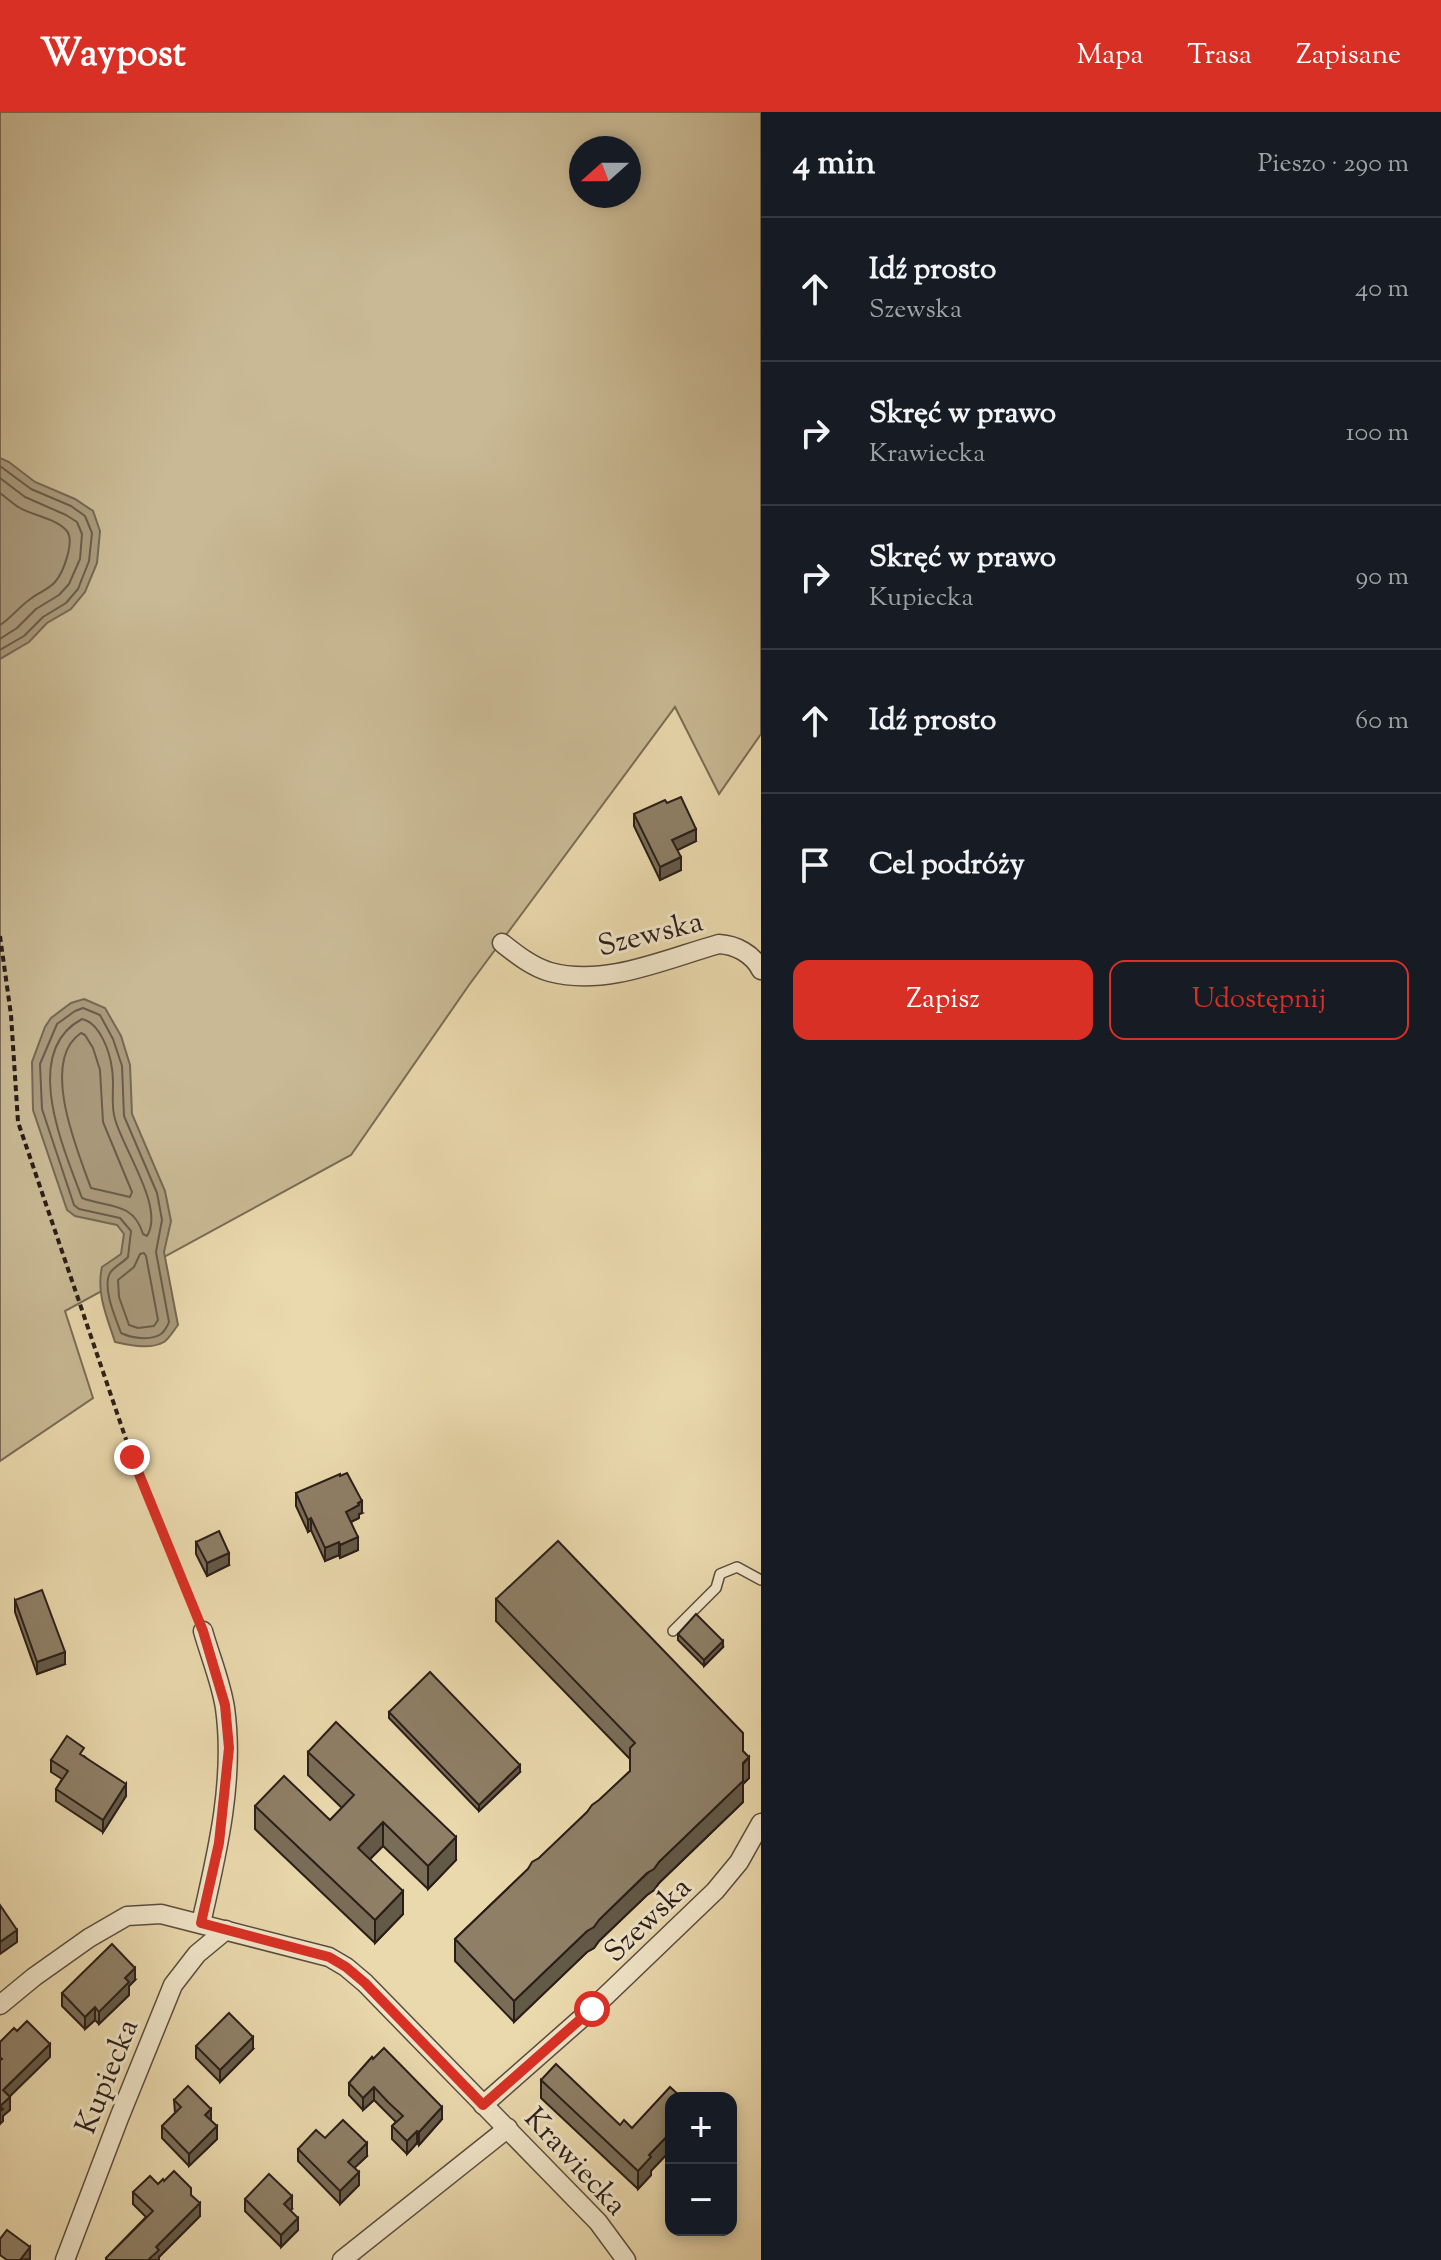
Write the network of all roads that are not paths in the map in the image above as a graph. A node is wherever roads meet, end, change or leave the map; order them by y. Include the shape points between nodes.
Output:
1 (502, 943) dead end
2 (761, 970) edge
3 (761, 1580) edge
4 (203, 1631) road end
5 (673, 1631) dead end
6 (761, 1823) edge
7 (201, 1923) junction
8 (226, 1930) junction
9 (0, 2005) edge
10 (483, 2105) junction
11 (508, 2128) junction
12 (65, 2260) edge
13 (342, 2260) edge
14 (626, 2260) edge

1 - 2 street, Szewska via 548,972 582,977 615,975 719,944 732,944
3 - 5 lane via 737,1567 720,1574 716,1588
4 - 7 street via 225,1705 229,1748 219,1843
6 - 10 street, Szewska via 715,1891
7 - 8 street, Krawiecka
7 - 9 street, Krawiecka via 161,1914 127,1916
8 - 10 street, Krawiecka via 329,1957 346,1967
8 - 12 street, Kupiecka via 197,1954 173,1985
10 - 11 street, Krawiecka
11 - 13 street
11 - 14 street, Krawiecka via 598,2222

